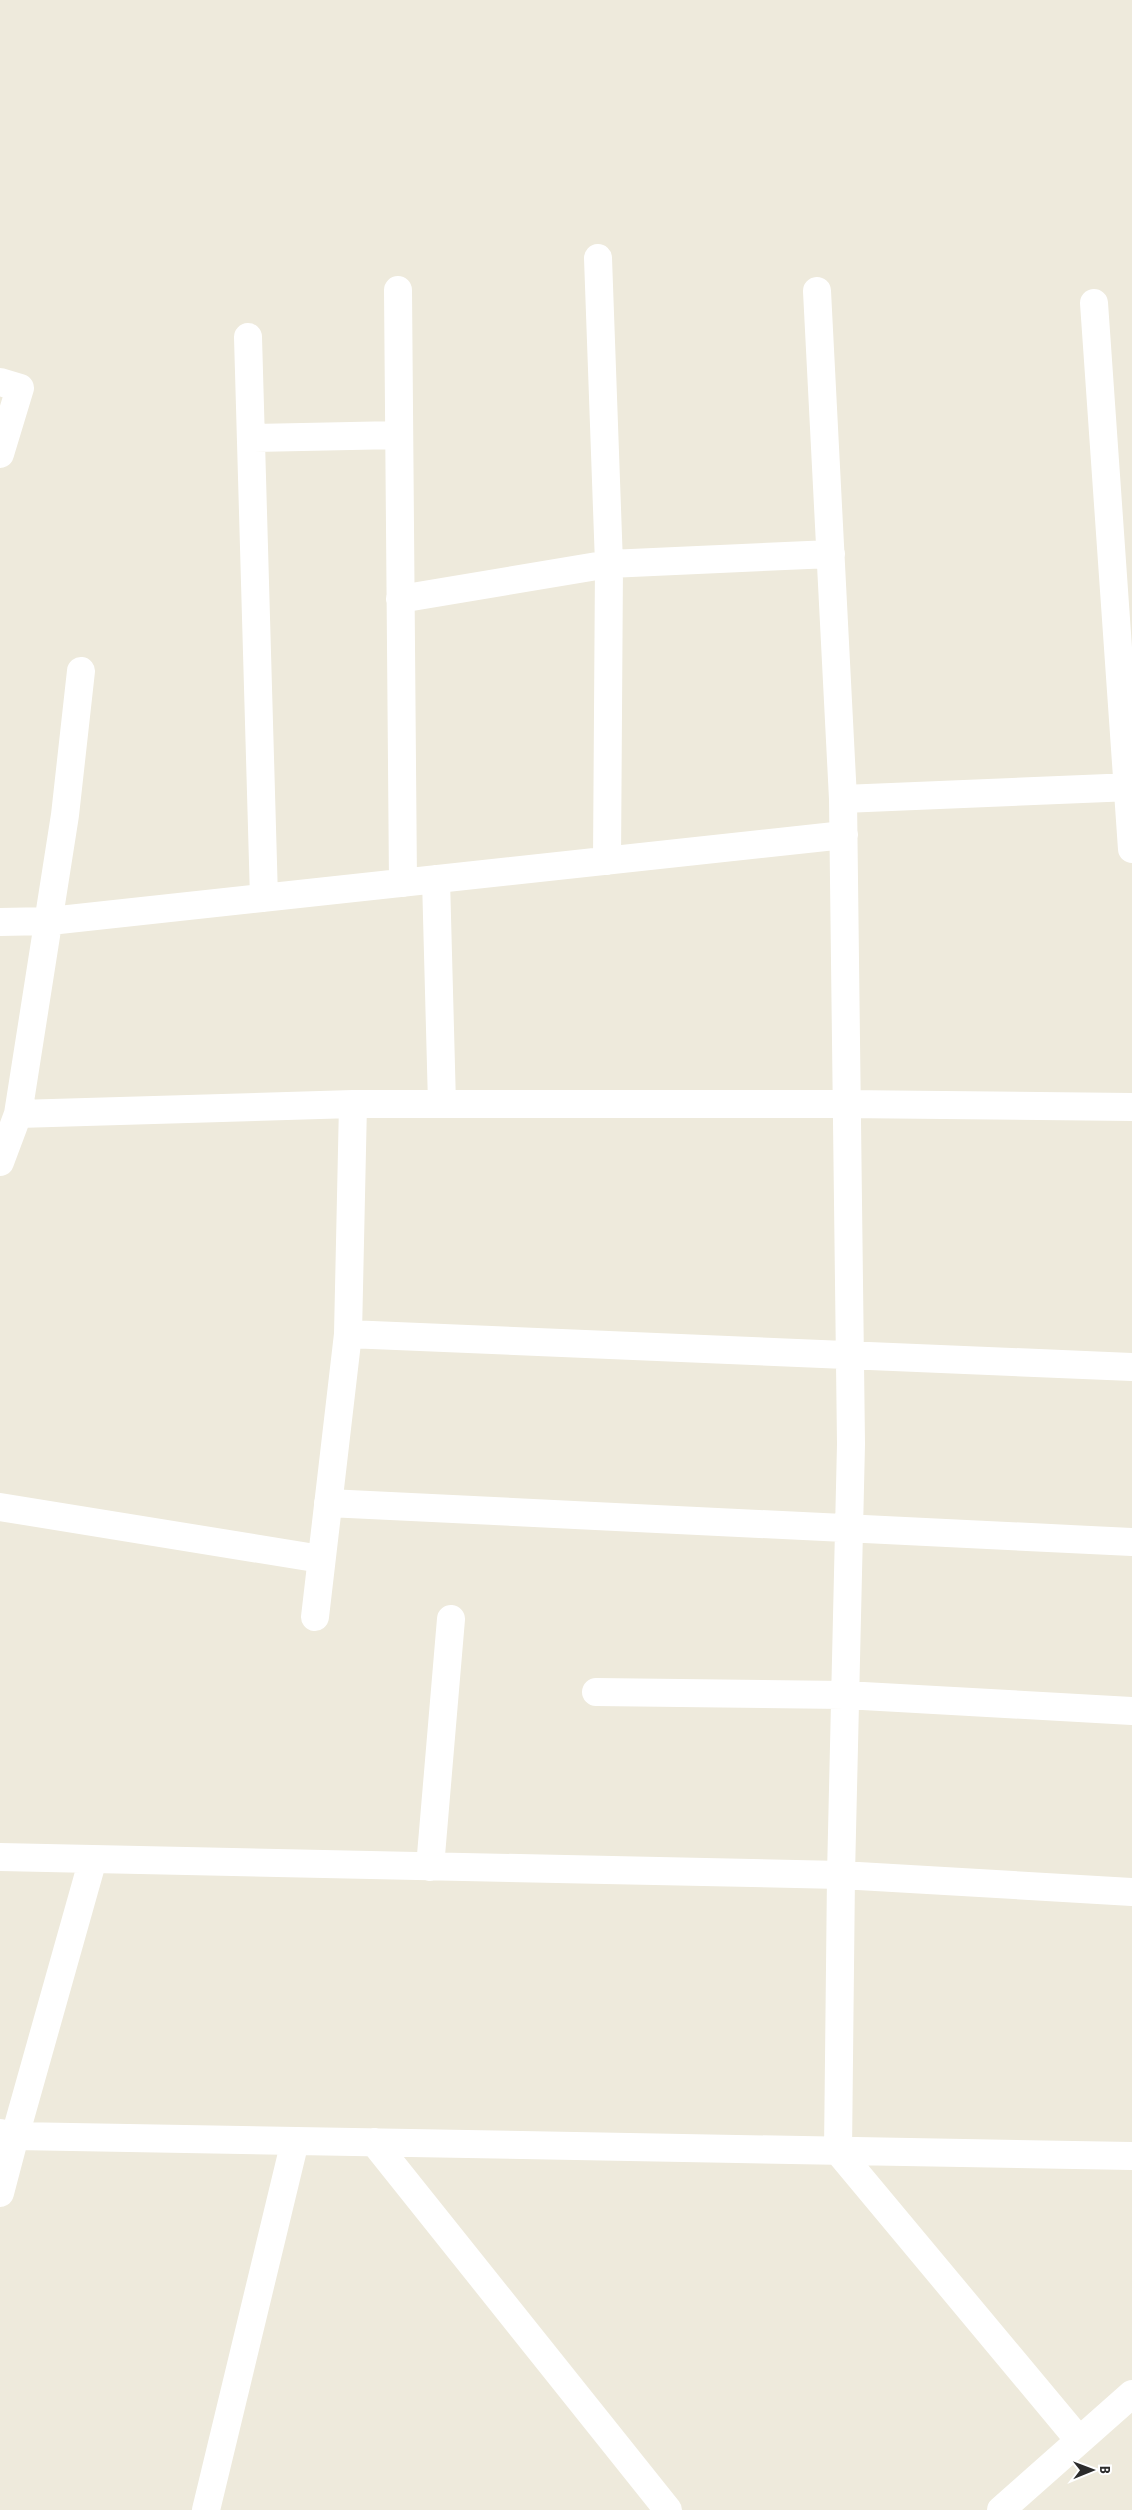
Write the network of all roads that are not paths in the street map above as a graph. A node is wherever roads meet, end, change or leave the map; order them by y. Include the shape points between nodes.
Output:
1 (598, 258) dead end
2 (398, 290) dead end
3 (816, 291) dead end
4 (1094, 303) dead end
5 (248, 337) dead end
6 (0, 382) edge
7 (399, 435) junction
8 (251, 438) junction
9 (0, 454) edge
10 (830, 554) junction
11 (609, 564) junction
12 (400, 599) junction
13 (81, 671) dead end
14 (1130, 787) edge
15 (843, 799) junction
16 (844, 835) junction
17 (1132, 849) edge
18 (608, 860) junction
19 (436, 879) junction
20 (403, 883) junction
21 (264, 898) junction
22 (50, 921) junction
23 (0, 922) edge
24 (353, 1104) junction
25 (442, 1104) junction
26 (845, 1104) junction
27 (1132, 1107) edge
28 (18, 1114) junction
29 (0, 1162) edge
30 (348, 1334) junction
31 (850, 1355) junction
32 (1132, 1366) edge
33 (328, 1503) junction
34 (0, 1507) edge
35 (849, 1528) junction
36 (1132, 1542) edge
37 (321, 1559) junction
38 (314, 1616) dead end
39 (451, 1619) dead end
40 (596, 1692) dead end
41 (845, 1695) junction
42 (1132, 1711) edge
43 (0, 1857) edge
44 (93, 1859) junction
45 (430, 1867) junction
46 (841, 1876) junction
47 (1132, 1892) edge
48 (7, 2134) edge
49 (295, 2141) junction
50 (374, 2142) junction
51 (838, 2151) junction
52 (1132, 2156) edge
53 (0, 2193) edge
54 (1132, 2394) edge
55 (1079, 2440) junction
56 (206, 2510) edge
57 (668, 2510) edge
58 (1001, 2510) edge

1 - 11 street
2 - 7 street
3 - 10 street
4 - 14 street
5 - 8 street
6 - 9 street via 20,388
7 - 8 street
7 - 12 street
8 - 21 street
10 - 11 street
10 - 15 street
11 - 12 street
11 - 18 street
12 - 20 street
13 - 22 street
14 - 15 street
14 - 17 street
15 - 16 street
16 - 18 street
16 - 26 street
18 - 19 street
19 - 20 street
19 - 25 street
20 - 21 street
21 - 22 street
22 - 23 street
22 - 28 street
24 - 25 street
24 - 28 street
24 - 30 street
25 - 26 street
26 - 27 street
26 - 31 street
28 - 29 street
30 - 31 street
30 - 33 street
31 - 32 street
31 - 35 street
33 - 35 street
33 - 37 street
34 - 37 street
35 - 36 street
35 - 41 street
37 - 38 street
39 - 45 street
40 - 41 street
41 - 42 street
41 - 46 street
43 - 44 street
44 - 45 street
44 - 48 street
45 - 46 street
46 - 47 street
46 - 51 street
48 - 49 street
48 - 53 street
49 - 50 street
49 - 56 street
50 - 51 street
50 - 57 street
51 - 52 street
51 - 55 street
54 - 55 street
55 - 58 street

